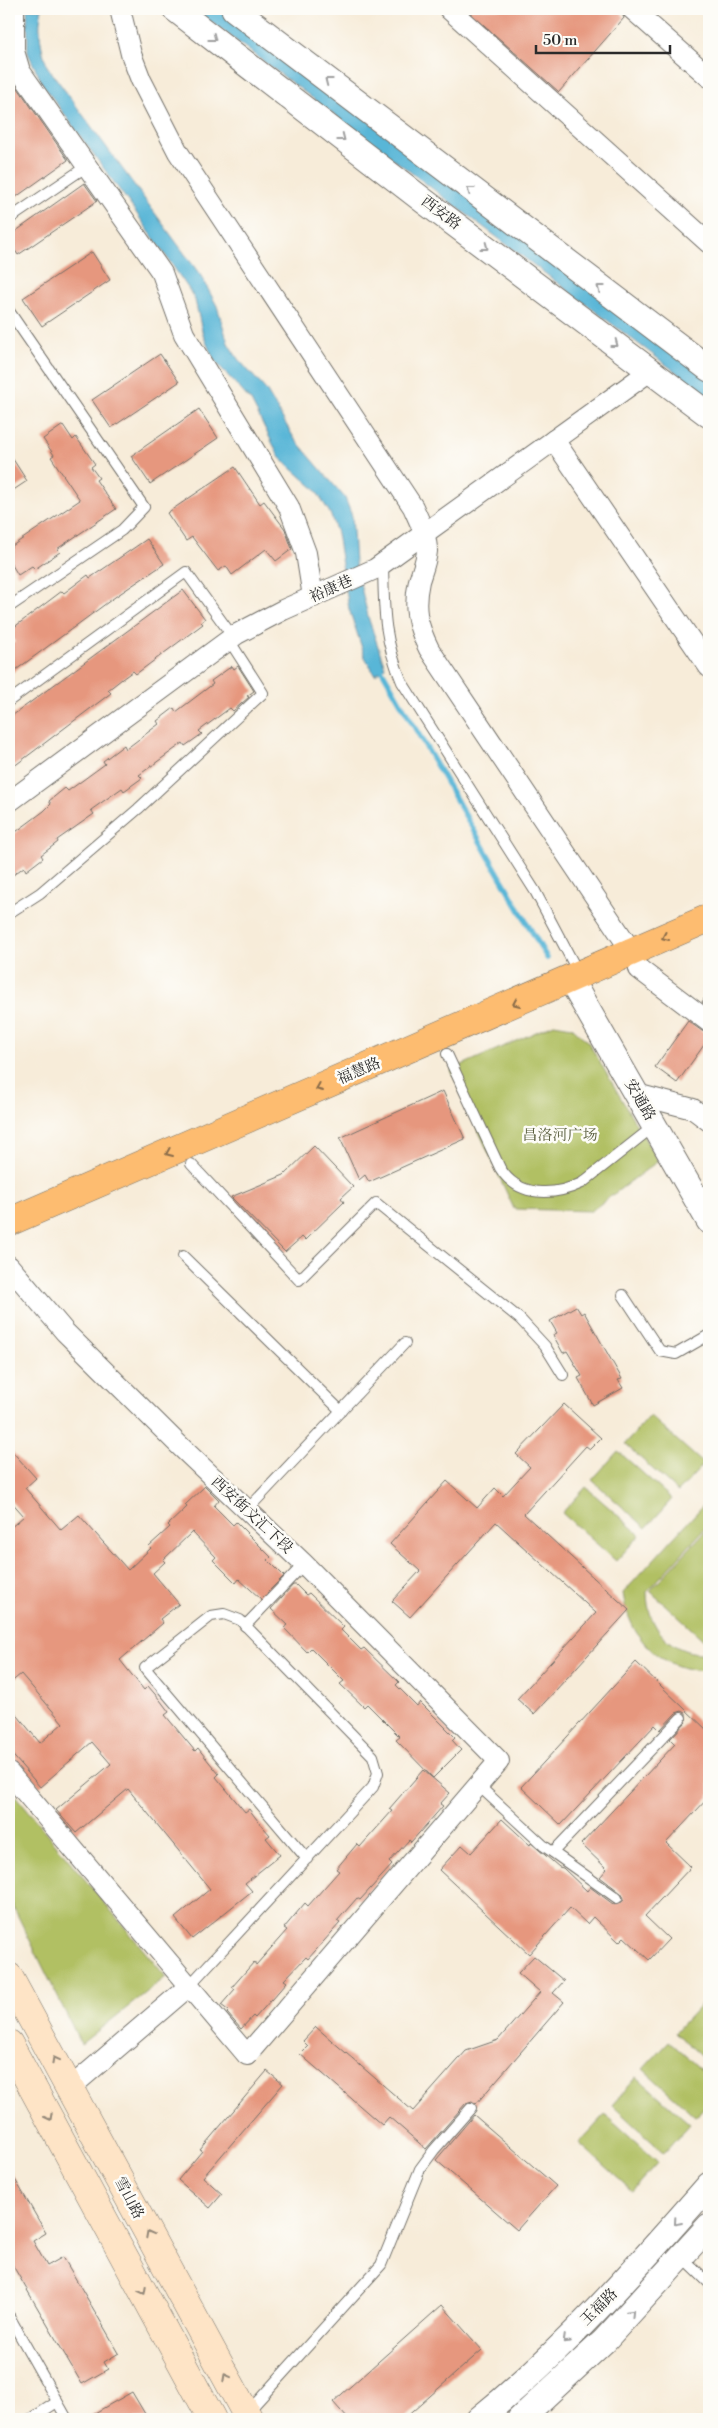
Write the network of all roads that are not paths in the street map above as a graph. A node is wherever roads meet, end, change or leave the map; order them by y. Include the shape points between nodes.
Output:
1 (120, 9) edge
2 (175, 9) edge
3 (234, 9) edge
4 (449, 9) edge
5 (632, 9) edge
6 (12, 17) edge
7 (709, 77) edge
8 (87, 166) junction
9 (9, 219) edge
10 (709, 242) edge
11 (9, 311) edge
12 (705, 359) edge
13 (650, 370) junction
14 (709, 415) edge
15 (554, 440) junction
16 (424, 533) junction
17 (379, 566) junction
18 (320, 594) junction
19 (9, 607) edge
20 (231, 638) junction
21 (709, 666) edge
22 (9, 701) edge
23 (9, 802) edge
24 (9, 913) edge
25 (709, 918) edge
26 (709, 938) edge
27 (636, 960) junction
28 (577, 983) junction
29 (709, 1022) edge
30 (447, 1054) junction
31 (636, 1094) junction
32 (709, 1121) edge
33 (655, 1125) junction
34 (191, 1164) junction
35 (709, 1221) edge
36 (9, 1222) edge
37 (9, 1242) edge
38 (182, 1256) dead end
39 (9, 1266) edge
40 (623, 1295) dead end
41 (709, 1335) edge
42 (405, 1343) dead end
43 (563, 1375) dead end
44 (341, 1411) junction
45 (247, 1510) junction
46 (304, 1564) junction
47 (245, 1626) junction
48 (682, 1718) dead end
49 (9, 1774) edge
50 (478, 1785) junction
51 (553, 1852) junction
52 (307, 1859) junction
53 (617, 1898) dead end
54 (9, 1977) edge
55 (188, 1987) junction
56 (9, 2044) edge
57 (70, 2088) junction
58 (471, 2108) dead end
59 (709, 2185) edge
60 (709, 2226) edge
61 (682, 2257) junction
62 (709, 2283) edge
63 (9, 2316) edge
64 (57, 2402) junction
65 (248, 2416) edge
66 (31, 2419) edge
67 (67, 2419) edge
68 (212, 2419) edge
69 (479, 2419) edge
70 (520, 2419) edge

1 - 16 street via 131,54 169,136 414,506
2 -> 13 street, 西安路
12 -> 3 street
4 - 10 street
5 - 7 street
6 - 8 street via 14,51 20,71
8 - 9 lane
8 - 18 street via 162,272 184,334 289,508
11 - 19 lane via 144,507 122,530
13 - 14 street, 西安路
13 - 15 street, 裕康巷
15 - 16 street, 裕康巷
15 - 21 street
16 - 17 street, 裕康巷
16 - 27 street via 426,560 417,604 419,628 442,670
17 - 18 street, 裕康巷
17 - 28 lane via 385,628 402,682 535,891
18 - 20 street, 裕康巷
20 - 22 lane via 186,572
20 - 23 street, 裕康巷
20 - 24 lane via 263,693 138,809 40,893
25 -> 27 main road, 福慧路
26 - 27 main road, 福慧路
27 - 28 main road, 福慧路
27 - 29 street
28 - 30 main road, 福慧路
28 - 31 street, 安通路
28 -> 36 main road, 福慧路
30 - 33 lane via 500,1168 516,1186 543,1192 582,1183
30 - 34 main road, 福慧路
31 - 32 street via 694,1109
31 - 33 street, 安通路
33 - 35 street, 安通路
34 - 37 main road, 福慧路
34 - 43 lane via 299,1280 376,1203 520,1319 545,1346
38 - 44 lane
39 - 45 street, 西安街文汇下段 via 65,1332
40 - 41 lane via 660,1351 676,1354
42 - 44 lane
44 - 45 lane
45 - 46 street, 西安街文汇下段
46 - 47 lane
46 - 50 street, 西安街文汇下段 via 499,1761
47 - 52 lane via 376,1762 378,1773 373,1788
47 - 52 lane via 232,1616 211,1616 146,1668
48 - 51 lane
49 - 55 street
50 - 51 lane
50 - 55 street via 247,2055
51 - 53 lane
52 - 55 lane
57 -> 54 main road, 雪山路
55 - 57 street
56 -> 68 main road
65 -> 57 main road, 雪山路
58 - 65 lane via 420,2169 381,2265
59 -> 69 street, 玉福路 via 585,2322
60 - 61 street, 玉福路
61 - 62 lane
70 -> 61 street, 玉福路 via 610,2335
63 - 64 lane
64 - 66 lane
64 - 67 lane

